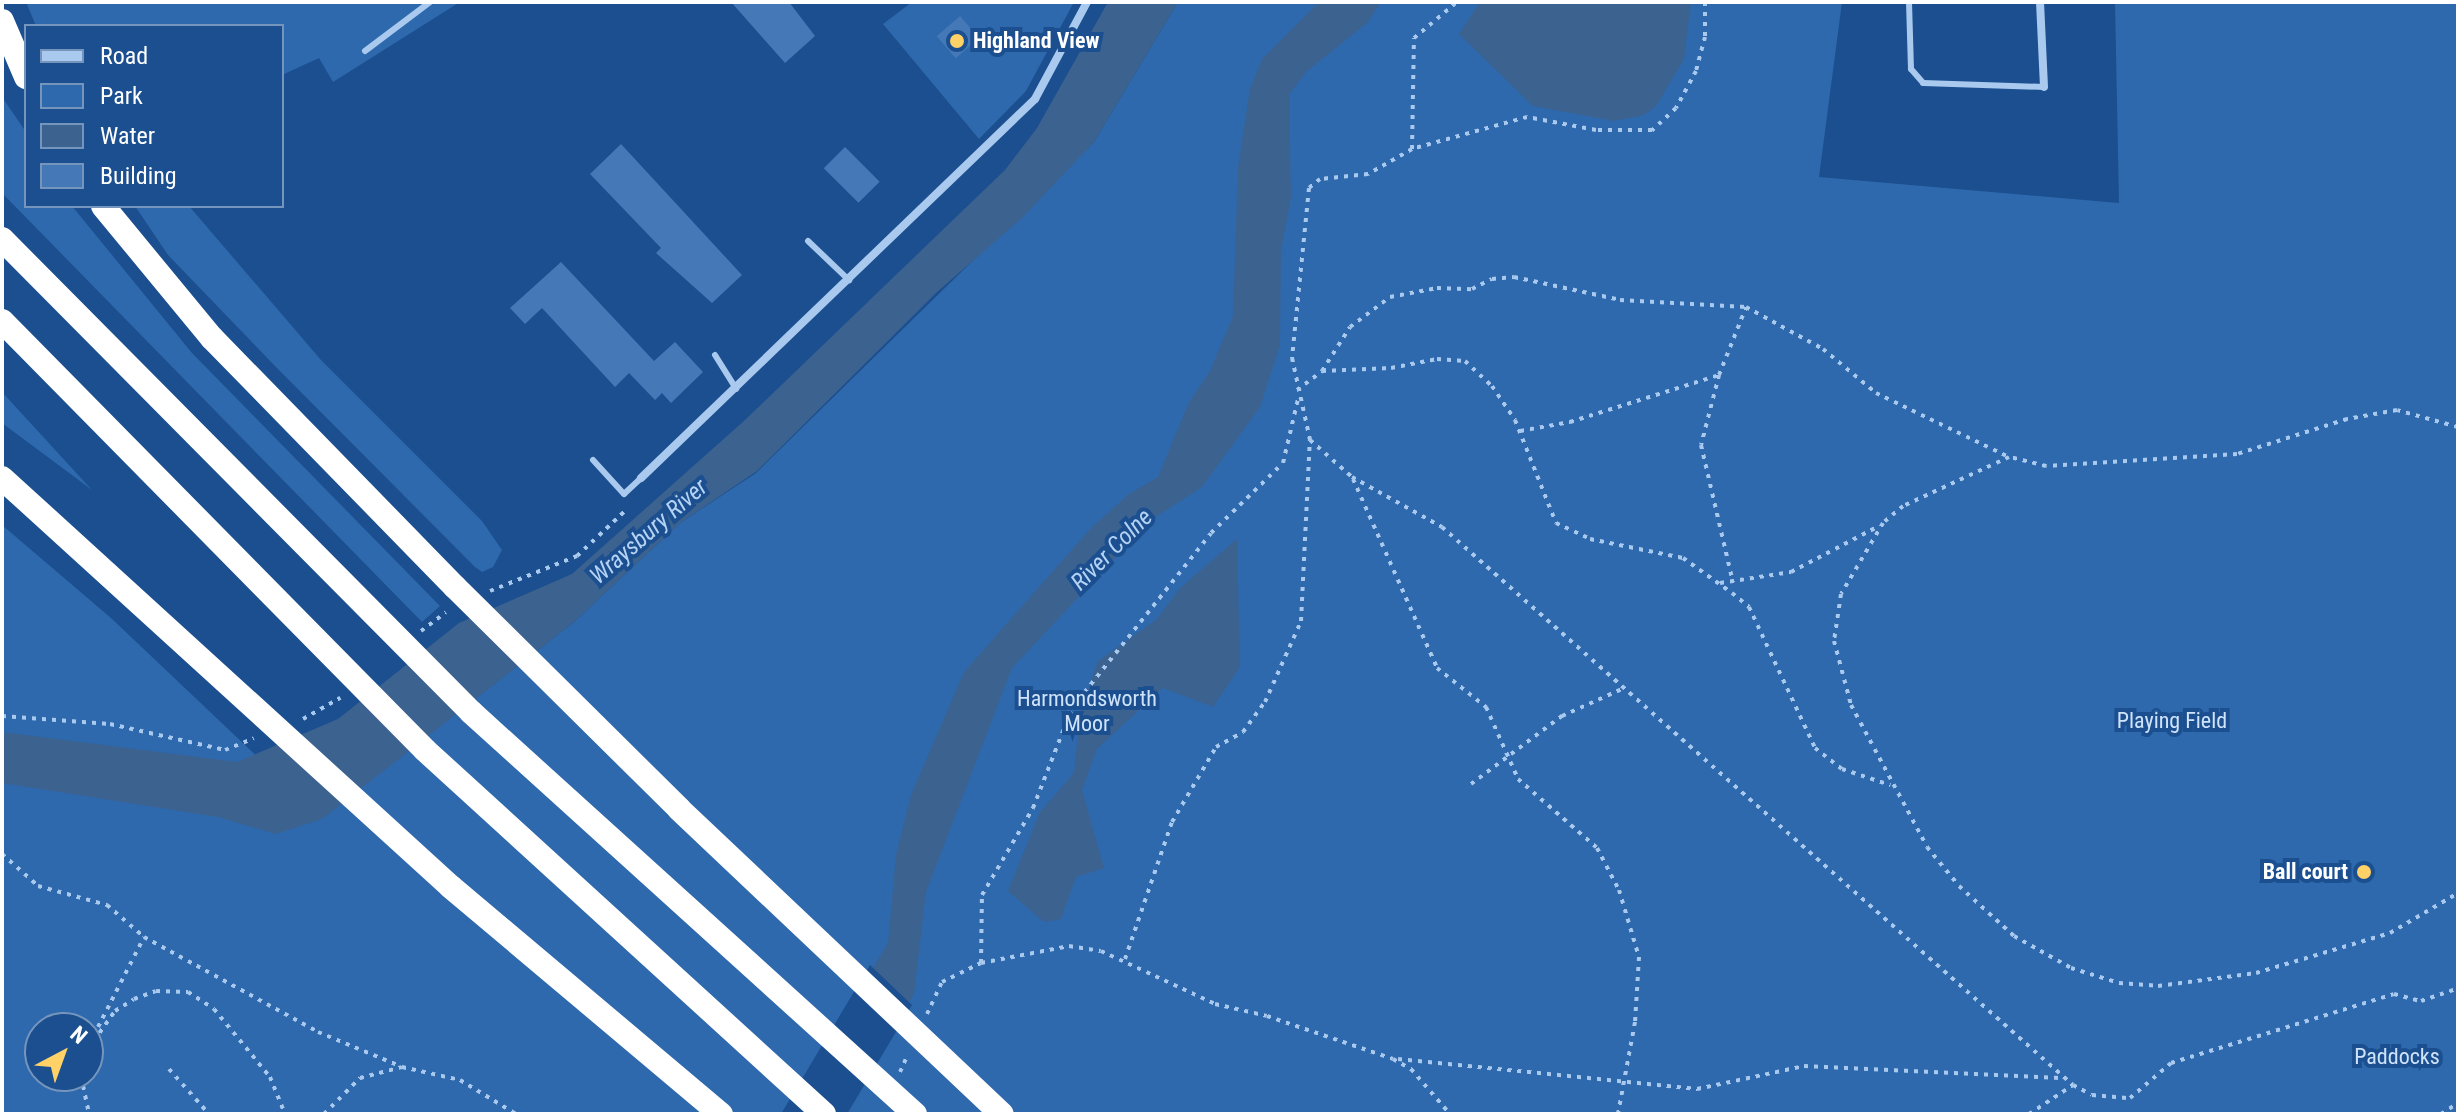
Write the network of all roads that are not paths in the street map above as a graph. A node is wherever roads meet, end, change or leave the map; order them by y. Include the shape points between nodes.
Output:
1 (430, 2) edge
2 (1087, 2) edge
3 (1909, 2) edge
4 (2040, 2) edge
5 (2, 21) edge
6 (365, 51) dead end
7 (24, 72) edge
8 (2044, 87) joint
9 (105, 208) edge
10 (2, 239) edge
11 (808, 241) dead end
12 (849, 280) junction
13 (2, 321) edge
14 (715, 355) dead end
15 (736, 389) junction
16 (593, 460) dead end
17 (2, 478) edge
18 (641, 478) joint
19 (721, 1114) edge
20 (824, 1114) edge
21 (915, 1114) edge
22 (1002, 1114) edge

1 - 6 lane
2 - 12 street via 1035,99
3 - 8 lane via 1911,69 1923,83
4 - 8 street
5 - 7 highway
9 - 22 highway via 212,338 452,599 539,672
10 - 21 highway via 385,630
11 - 12 lane
12 - 15 street
13 - 20 highway via 347,683
14 - 15 lane
15 - 18 street
16 - 18 lane via 624,494
17 - 19 highway via 267,728

